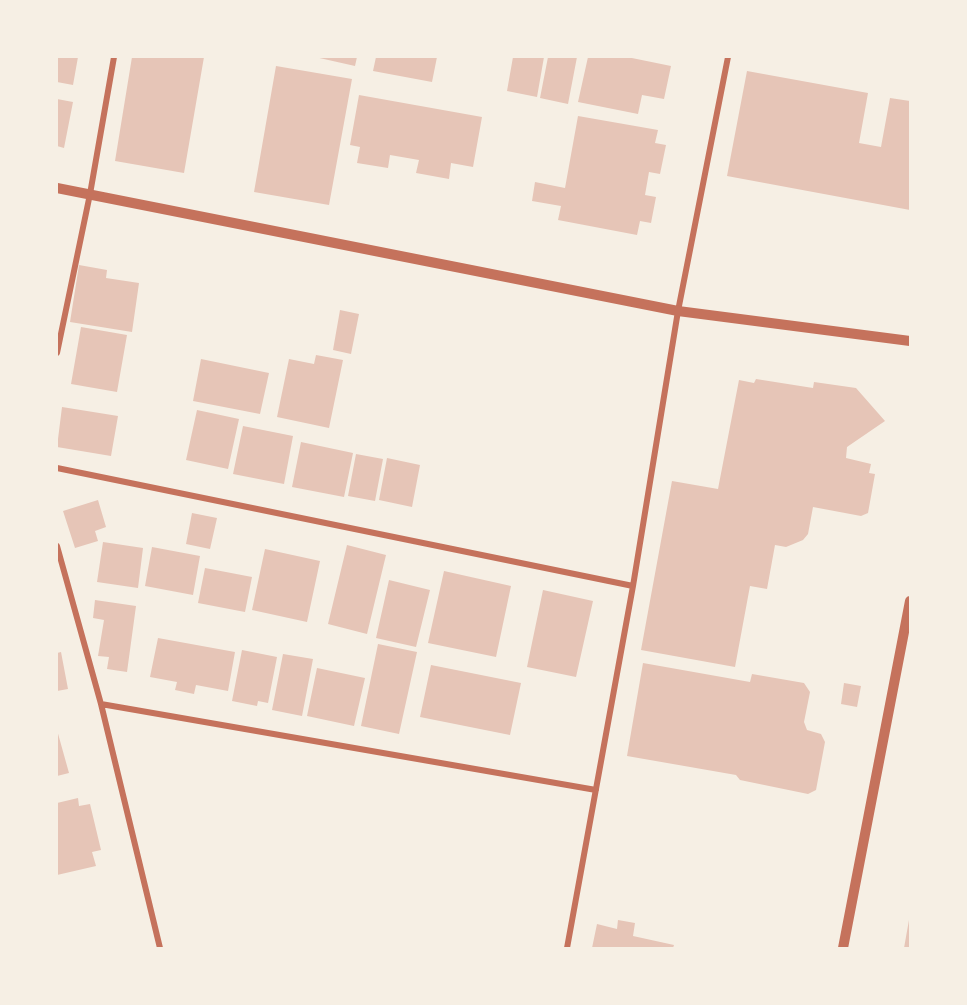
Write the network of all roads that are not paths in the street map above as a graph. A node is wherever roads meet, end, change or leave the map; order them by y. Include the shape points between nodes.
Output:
1 (114, 57) edge
2 (728, 57) edge
3 (57, 188) edge
4 (90, 194) junction
5 (678, 311) junction
6 (910, 341) edge
7 (57, 353) edge
8 (57, 468) edge
9 (57, 546) edge
10 (633, 586) junction
11 (910, 601) edge
12 (101, 704) junction
13 (596, 790) junction
14 (160, 948) edge
15 (567, 948) edge
16 (843, 948) edge

1 - 4 street
2 - 5 street
3 - 4 street
4 - 5 street
4 - 7 street
5 - 6 street
5 - 10 street
8 - 10 street
9 - 12 street
10 - 13 street
11 - 16 street
12 - 13 street
12 - 14 street
13 - 15 street

